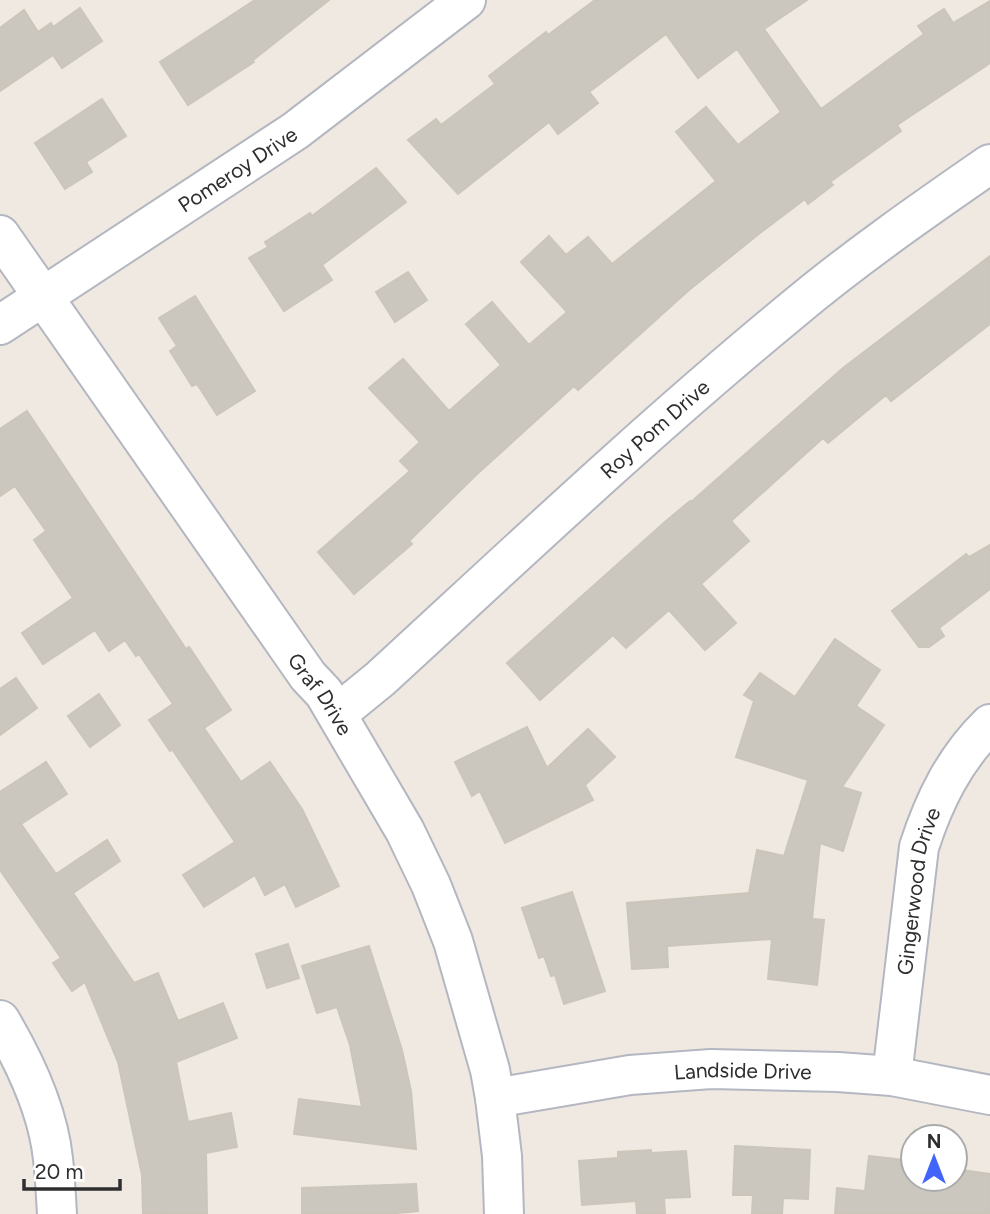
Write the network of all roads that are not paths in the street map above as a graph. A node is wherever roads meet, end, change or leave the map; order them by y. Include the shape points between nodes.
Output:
1 (466, 0) edge
2 (990, 164) edge
3 (0, 235) edge
4 (43, 297) junction
5 (0, 325) edge
6 (337, 713) junction
7 (990, 724) edge
8 (0, 1020) edge
9 (892, 1076) junction
10 (990, 1095) edge
11 (495, 1098) junction
12 (57, 1214) edge
13 (504, 1214) edge

1 - 4 street, Pomeroy Drive via 295,131
2 - 6 street, Roy Pom Drive via 792,310
3 - 4 street, Graf Drive
4 - 5 street, Pomeroy Drive
4 - 6 street, Graf Drive
6 - 11 street, Graf Drive via 431,886 453,942
7 - 9 street, Gingerwood Drive via 944,783 919,847
8 - 12 street via 34,1087 47,1127
9 - 10 street, Landside Drive
9 - 11 street, Landside Drive via 711,1069 630,1076
11 - 13 street, Graf Drive

